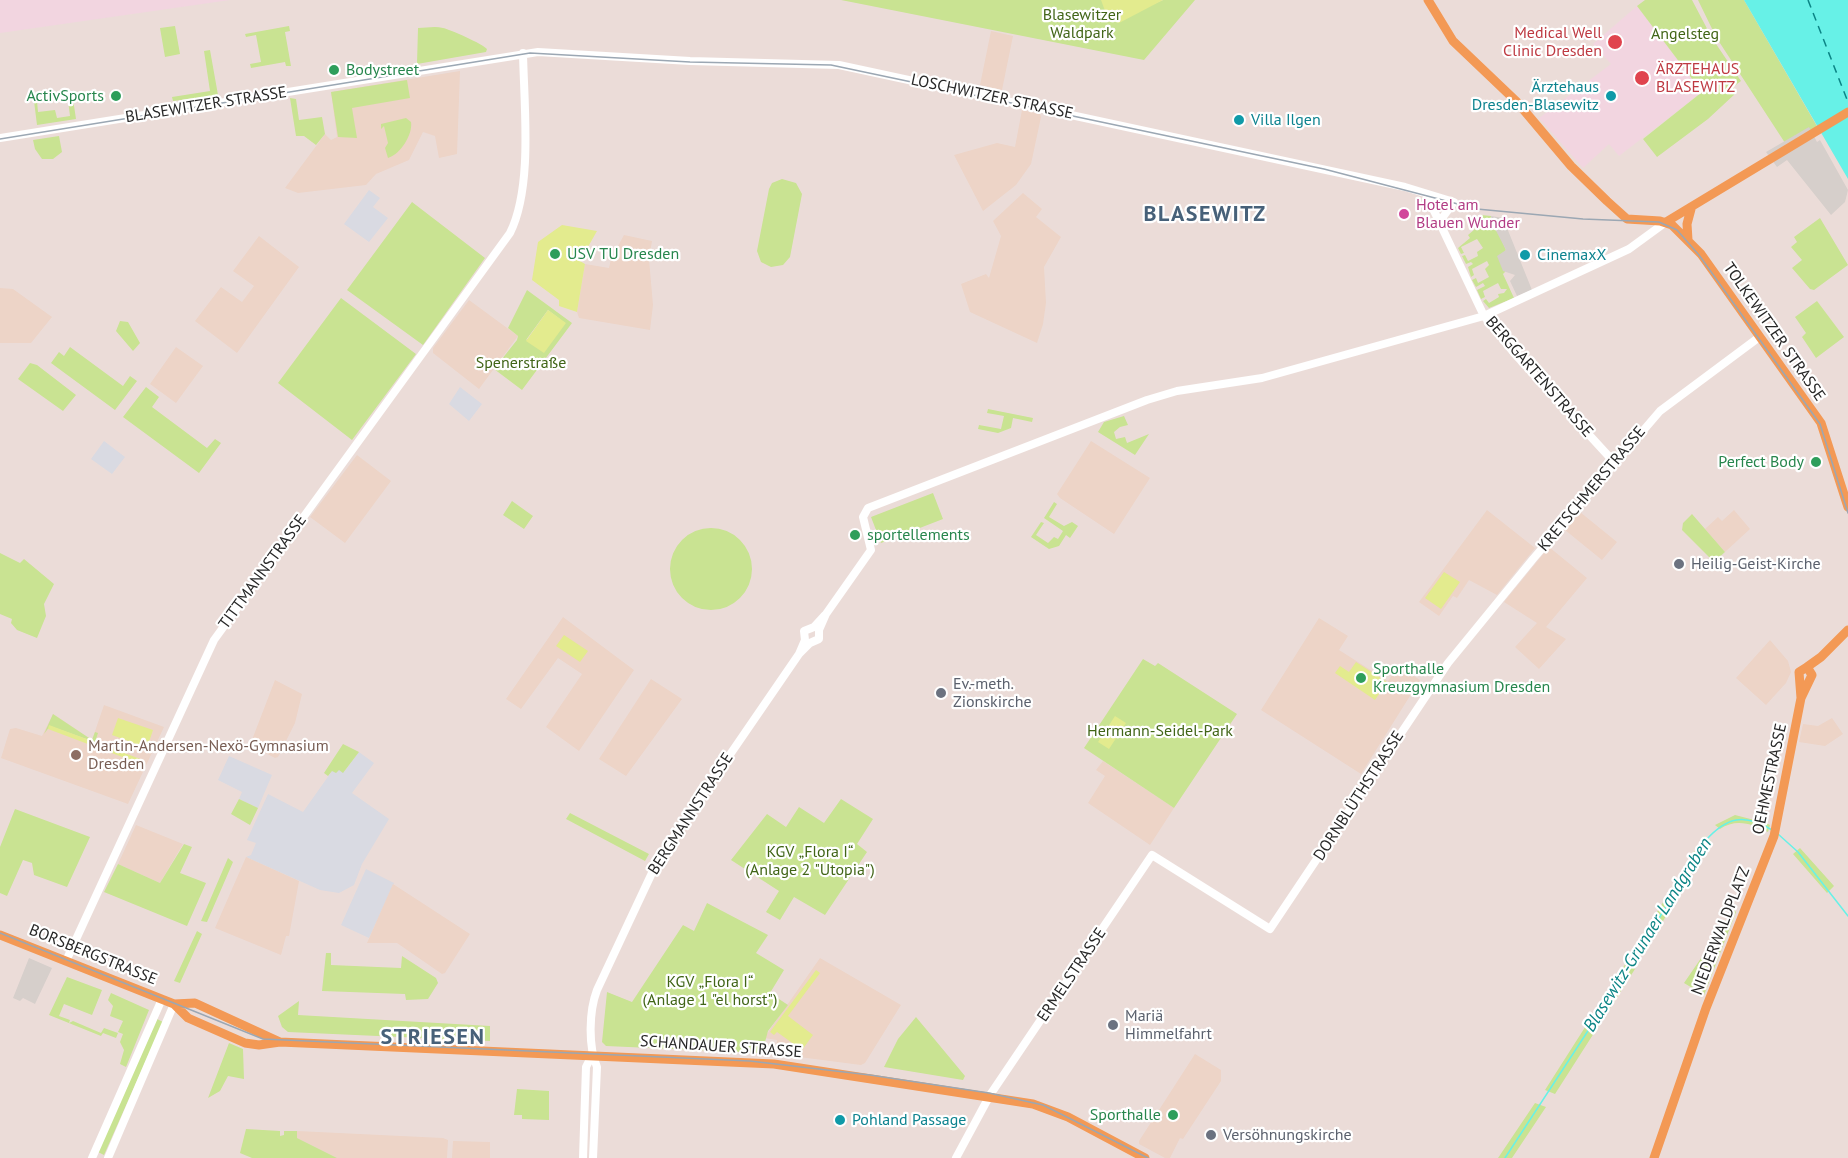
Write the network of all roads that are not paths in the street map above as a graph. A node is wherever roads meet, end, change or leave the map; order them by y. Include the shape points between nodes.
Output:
1 (1428, 0) edge
2 (523, 53) junction
3 (411, 71) joint
4 (1848, 111) edge
5 (0, 138) edge
6 (1426, 194) junction
7 (1690, 209) junction
8 (1440, 220) junction
9 (1666, 222) junction
10 (1688, 240) junction
11 (1484, 316) junction
12 (1758, 338) junction
13 (1614, 462) junction
14 (1848, 507) edge
15 (817, 628) junction
16 (1848, 630) edge
17 (808, 641) junction
18 (1448, 663) joint
19 (1152, 855) joint
20 (1763, 865) joint
21 (0, 935) edge
22 (66, 961) junction
23 (162, 999) junction
24 (174, 1004) junction
25 (258, 1030) joint
26 (280, 1042) junction
27 (254, 1045) joint
28 (592, 1054) junction
29 (990, 1095) junction
30 (1656, 1153) edge
31 (92, 1158) edge
32 (108, 1158) edge
33 (583, 1158) edge
34 (593, 1158) edge
35 (956, 1158) edge
36 (1145, 1158) edge

1 - 9 main road via 1453,41 1517,102 1571,166 1627,219
2 - 3 street, LOSCHWITZER STRASSE
2 - 6 street, LOSCHWITZER STRASSE via 839,65 1313,166
2 - 22 street, TITTMANNSTRASSE via 524,186 518,217 493,258 214,640
3 - 5 street, BLASEWITZER STRASSE
4 - 7 main road
6 - 8 street, BERGGARTENSTRASSE
6 - 8 street, LOSCHWITZER STRASSE via 1454,202
7 - 9 main road
7 - 10 main road
8 - 11 street, BERGGARTENSTRASSE
9 - 10 main road, TOLKEWITZER STRASSE
9 - 11 street via 1629,249
10 - 12 main road, TOLKEWITZER STRASSE
11 - 13 street, BERGGARTENSTRASSE
11 - 15 street, BERGMANNSTRASSE via 1262,378 1177,391 1147,400 868,508 863,514 871,550
12 - 13 street, KRETSCHMERSTRASSE via 1660,411
12 - 14 main road, TOLKEWITZER STRASSE via 1824,430
13 - 18 street, KRETSCHMERSTRASSE
15 - 17 street, BERGMANNSTRASSE via 819,639
15 - 17 street, BERGMANNSTRASSE via 804,631
16 - 20 main road, OEHMESTRASSE via 1807,674 1775,832
17 - 28 street, BERGMANNSTRASSE via 653,868 595,995
18 - 19 street, DORNBLÜTHSTRASSE via 1270,929
19 - 29 street, ERMELSTRASSE
20 - 30 main road, NIEDERWALDPLATZ via 1706,1008
21 - 22 main road, BORSBERGSTRASSE
22 - 23 main road, BORSBERGSTRASSE
23 - 24 main road, BORSBERGSTRASSE
23 - 31 street
24 - 25 main road, BORSBERGSTRASSE via 195,1003
24 - 27 main road, BORSBERGSTRASSE via 188,1018
24 - 32 street
25 - 26 main road, SCHANDAUER STRASSE
26 - 27 main road, SCHANDAUER STRASSE
26 - 28 main road, SCHANDAUER STRASSE
28 - 29 main road, SCHANDAUER STRASSE via 796,1066
28 - 33 street, BERGMANNSTRASSE via 586,1067
28 - 34 street, BERGMANNSTRASSE via 597,1067
29 - 35 street, ERMELSTRASSE
29 - 36 main road, SCHANDAUER STRASSE via 1058,1112

